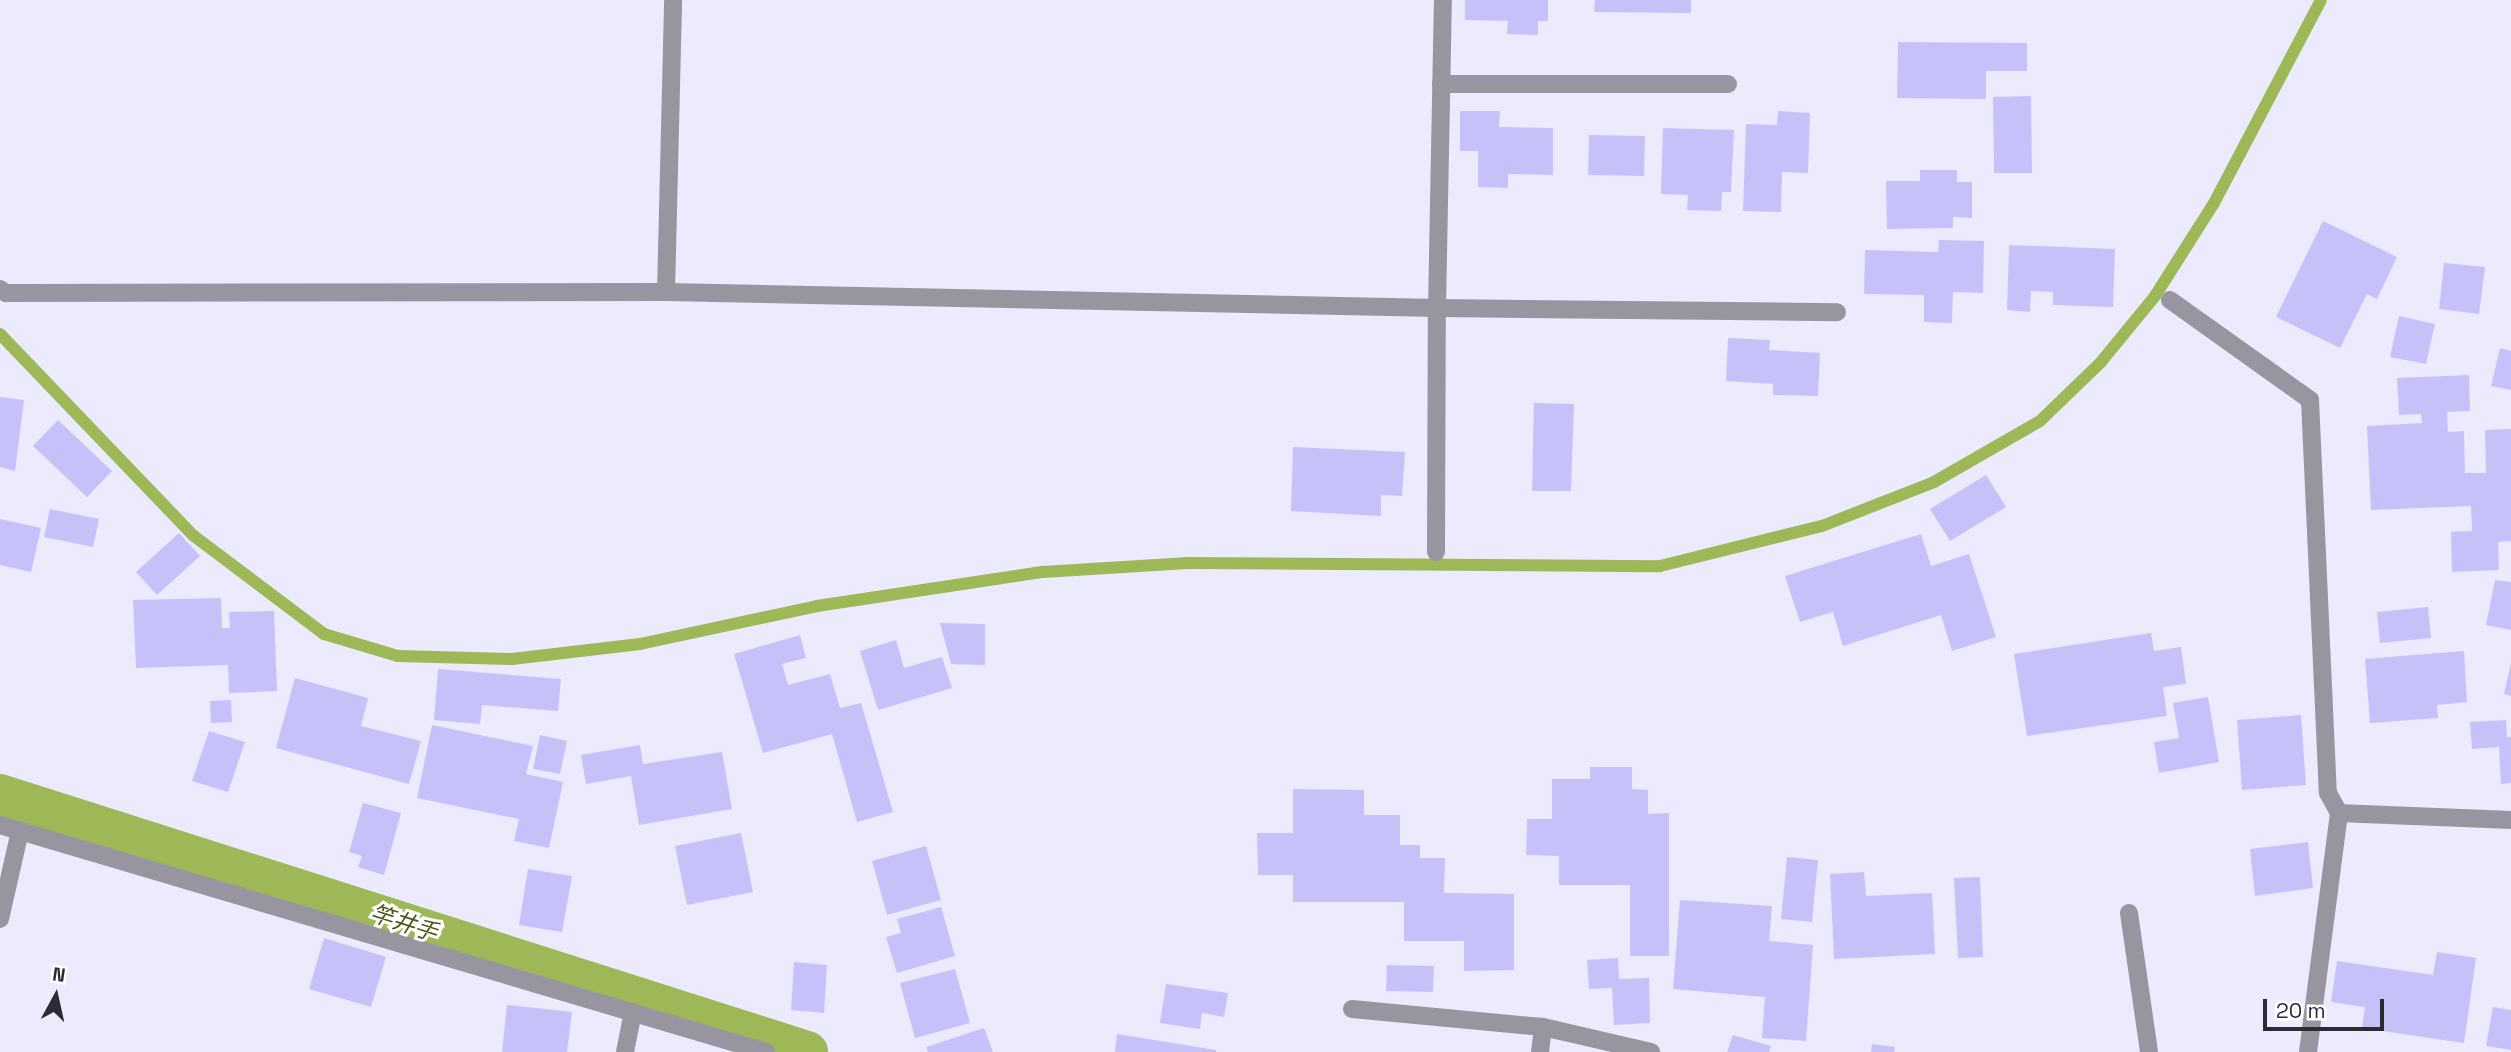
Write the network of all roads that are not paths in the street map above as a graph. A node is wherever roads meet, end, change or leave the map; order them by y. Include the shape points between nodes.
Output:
1 (673, 0) edge
2 (1443, 0) edge
3 (1441, 84) junction
4 (1728, 84) dead end
5 (0, 289) edge
6 (666, 292) junction
7 (2170, 300) dead end
8 (1437, 308) junction
9 (1838, 312) dead end
10 (1436, 552) dead end
11 (2339, 813) junction
12 (2511, 820) edge
13 (0, 825) edge
14 (20, 831) junction
15 (2129, 913) dead end
16 (0, 919) edge
17 (1352, 1009) dead end
18 (633, 1012) junction
19 (1542, 1027) junction
20 (625, 1052) edge
21 (766, 1052) edge
22 (1540, 1052) edge
23 (1651, 1052) edge
24 (2149, 1052) edge
25 (2308, 1052) edge

1 - 6 street
2 - 3 street
3 - 4 street
3 - 8 street
5 - 6 street via 6,293
6 - 8 street
7 - 11 street via 2310,400 2328,793
8 - 9 street
8 - 10 street
11 - 12 street
11 - 25 street
13 - 14 street
14 - 16 street
14 - 18 street
15 - 24 street
17 - 19 street
18 - 20 street
18 - 21 street
19 - 22 street
19 - 23 street

